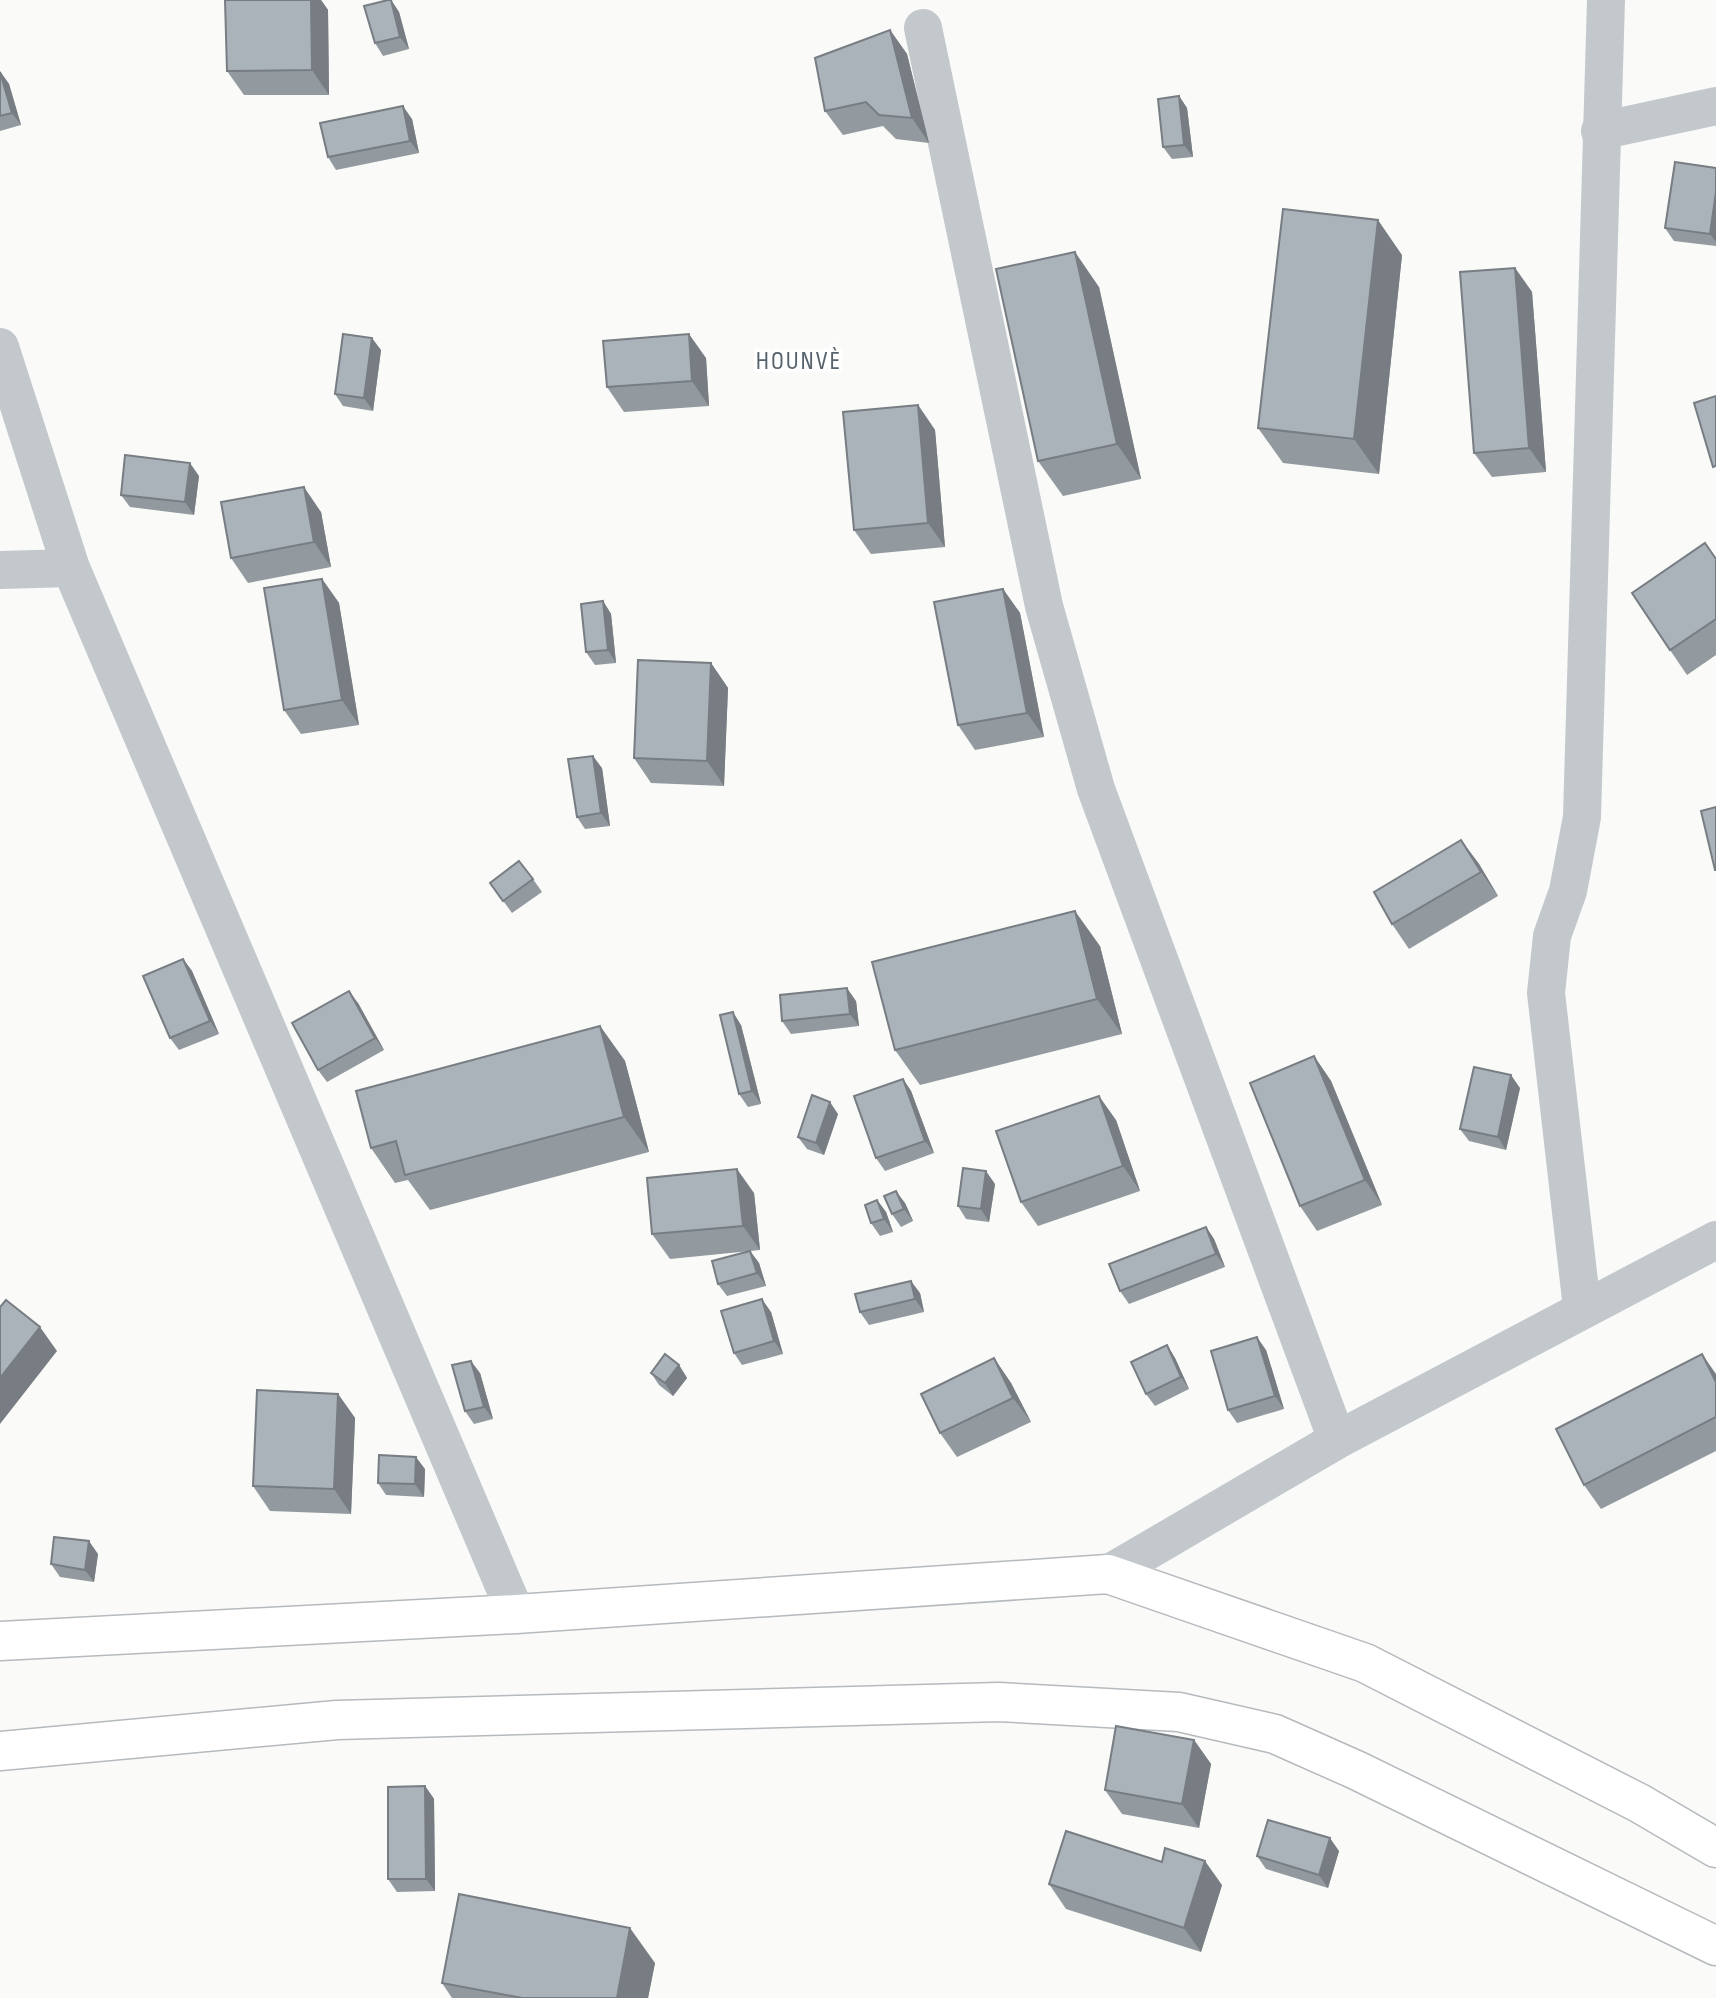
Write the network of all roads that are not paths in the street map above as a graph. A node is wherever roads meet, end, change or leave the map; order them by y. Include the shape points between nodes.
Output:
1 (1606, 0) edge
2 (923, 28) dead end
3 (1716, 106) edge
4 (1600, 131) junction
5 (0, 347) edge
6 (71, 568) junction
7 (0, 570) edge
8 (1716, 1240) edge
9 (1582, 1308) junction
10 (1337, 1440) junction
11 (1108, 1574) junction
12 (516, 1614) junction
13 (7, 1637) edge
14 (0, 1751) edge
15 (1716, 1848) edge
16 (1716, 1946) edge

1 - 4 street
2 - 10 street via 1044,606 1096,789
3 - 4 street
4 - 9 street via 1582,817 1569,891 1552,936 1546,993
5 - 6 street
6 - 7 street
6 - 12 street
8 - 9 street
9 - 10 street
10 - 11 street
11 - 12 main road
11 - 15 main road via 1365,1663 1639,1803
12 - 13 main road
14 - 16 main road via 351,1720 999,1702 1178,1712 1275,1734

